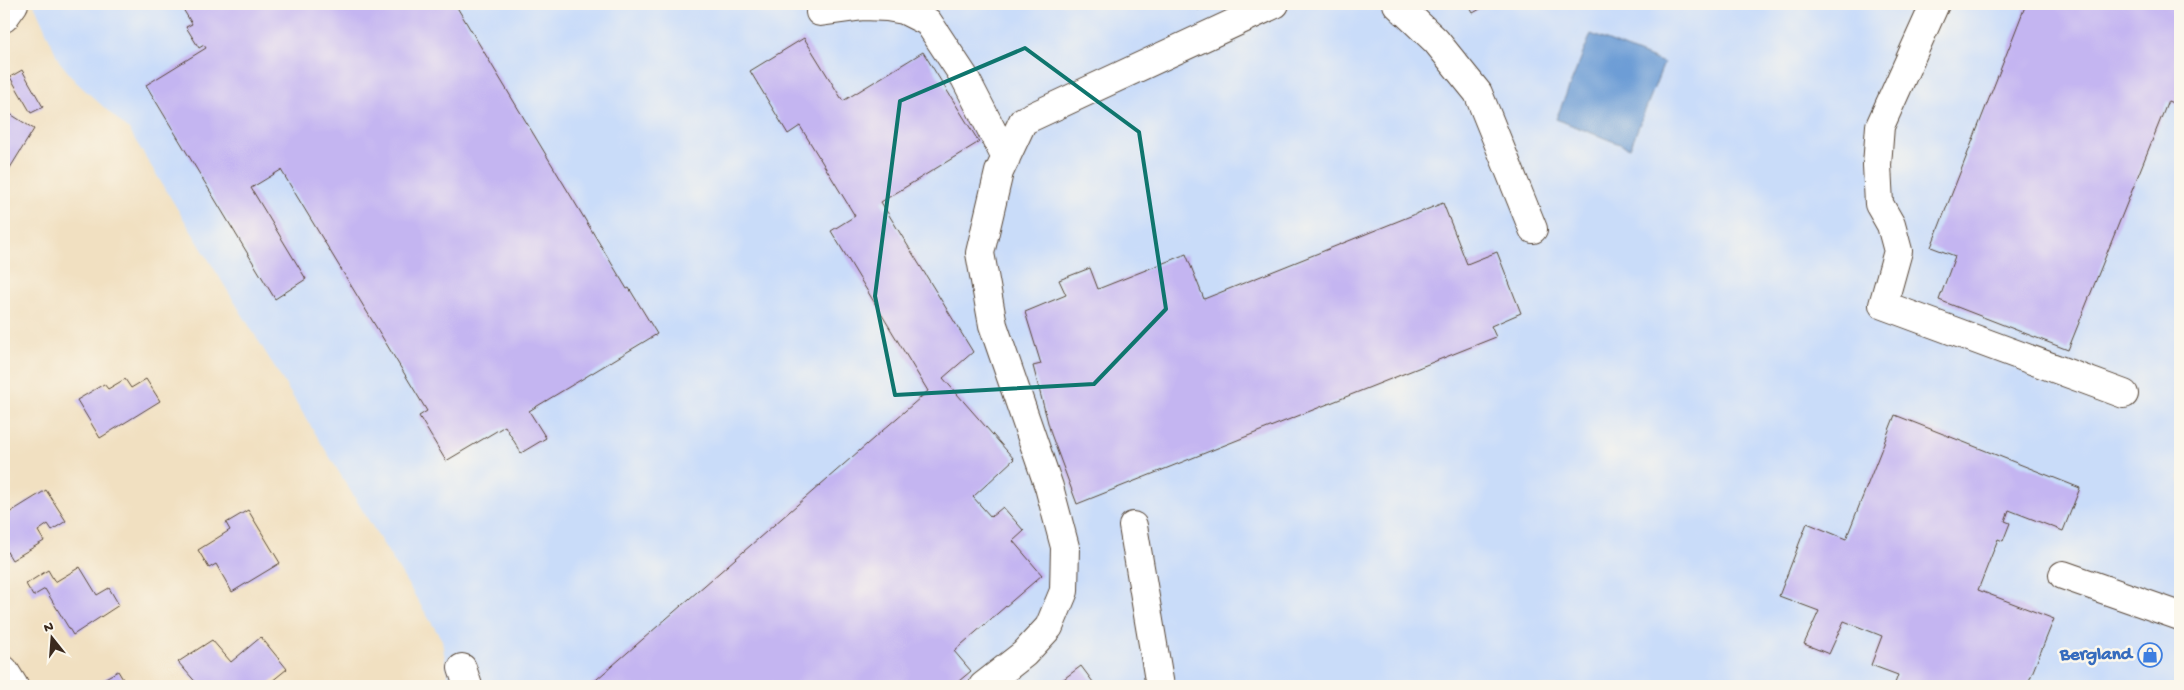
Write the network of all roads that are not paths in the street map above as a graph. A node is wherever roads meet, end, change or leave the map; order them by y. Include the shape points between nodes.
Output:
1 (14, 4) edge
2 (1275, 4) edge
3 (1397, 4) edge
4 (1934, 4) edge
5 (820, 12) dead end
6 (4, 18) edge
7 (1006, 158) junction
8 (1533, 229) dead end
9 (2124, 394) dead end
10 (1133, 526) dead end
11 (2063, 575) dead end
12 (2180, 616) edge
13 (4, 670) edge
14 (14, 686) edge
15 (983, 686) edge
16 (1160, 686) edge

1 - 6 street
2 - 7 street via 1023,121
3 - 8 street via 1436,41 1478,93
4 - 9 street via 1880,126 1879,204 1891,225 1898,251 1883,305
5 - 7 street via 864,6 887,8 904,10 928,22 964,78
7 - 15 street via 999,172 980,253 993,325 1049,486 1065,547 1064,591 1049,627 1024,654
10 - 16 street
11 - 12 street
13 - 14 street

